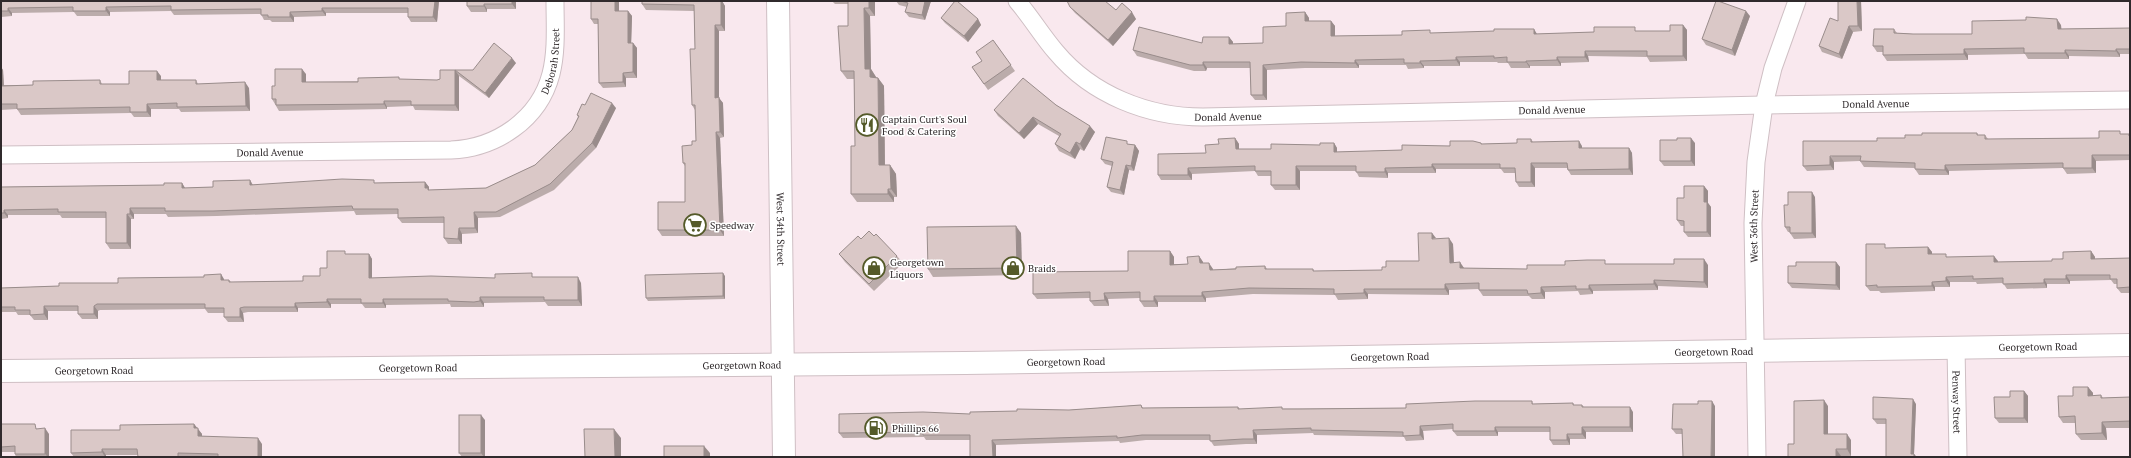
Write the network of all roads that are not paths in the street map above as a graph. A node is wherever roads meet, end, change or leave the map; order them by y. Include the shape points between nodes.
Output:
1 (555, 1) edge
2 (778, 1) edge
3 (1017, 1) edge
4 (1797, 1) edge
5 (2130, 100) edge
6 (1764, 105) junction
7 (528, 115) joint
8 (1, 154) edge
9 (2130, 344) edge
10 (1956, 347) junction
11 (1755, 349) junction
12 (782, 365) junction
13 (1, 371) edge
14 (784, 457) edge
15 (1757, 457) edge
16 (1958, 457) edge

1 - 7 street, Deborah Street via 555,52 551,74 545,89
2 - 12 main road, West 34th Street
3 - 6 street, Donald Avenue via 1056,53 1093,85 1134,105 1177,116
4 - 6 street, West 36th Street via 1779,49
5 - 6 street, Donald Avenue
6 - 11 street, West 36th Street via 1754,189
7 - 8 street, Donald Avenue via 501,137 481,146 459,150
9 - 10 main road, Georgetown Road
10 - 11 main road, Georgetown Road
10 - 16 street, Penway Street
11 - 12 main road, Georgetown Road
11 - 15 street, West 36th Street
12 - 13 main road, Georgetown Road
12 - 14 main road, West 34th Street

